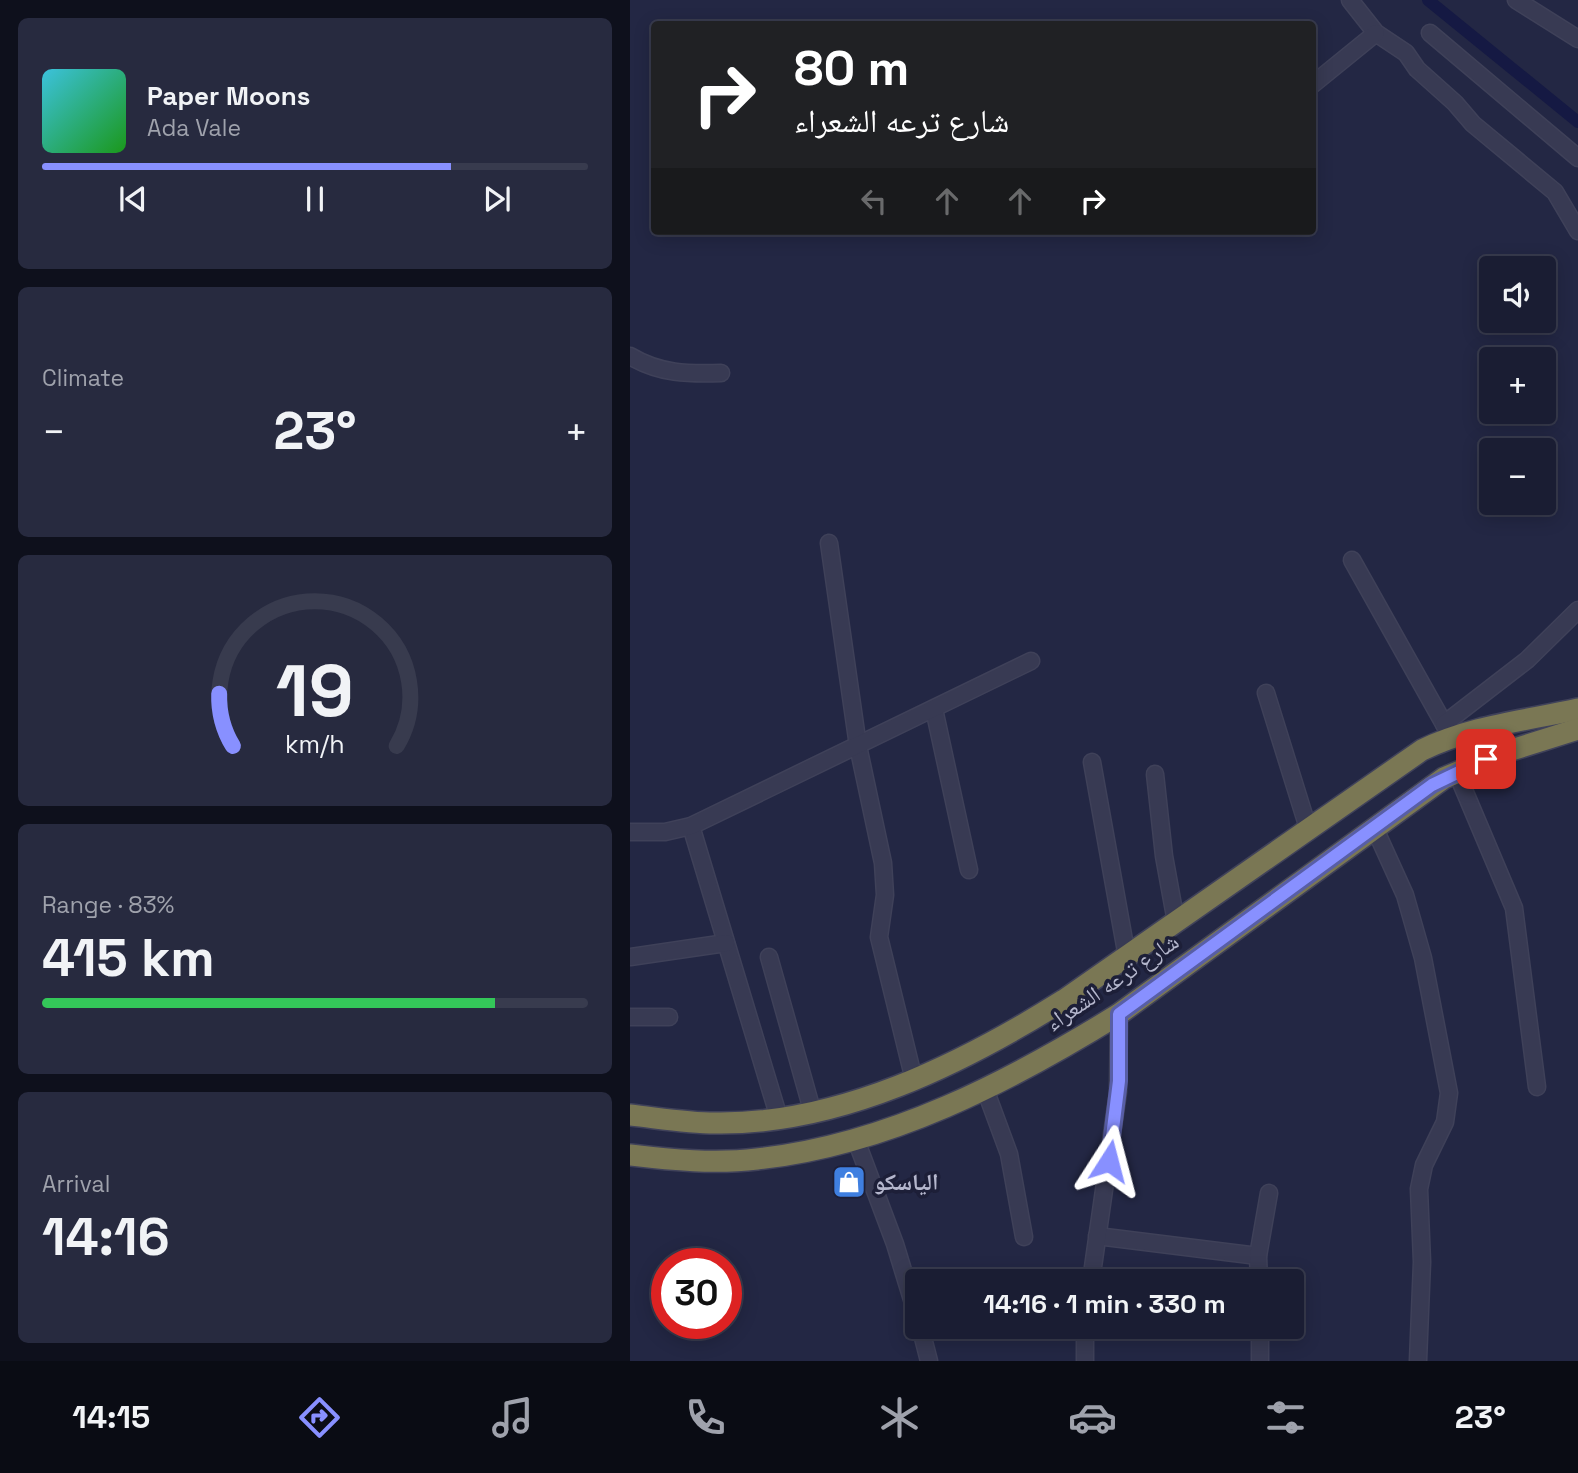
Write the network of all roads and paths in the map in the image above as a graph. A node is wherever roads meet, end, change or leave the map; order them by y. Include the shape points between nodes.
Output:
1 (1350, 0) edge
2 (1516, 0) edge
3 (1376, 33) junction
4 (1430, 33) dead end
5 (1577, 37) edge
6 (1316, 82) edge
7 (1578, 158) edge
8 (1578, 232) edge
9 (630, 356) edge
10 (721, 373) dead end
11 (829, 542) dead end
12 (1352, 560) dead end
13 (1578, 610) edge
14 (1031, 661) dead end
15 (1266, 693) dead end
16 (934, 709) junction
17 (1578, 709) edge
18 (1478, 728) junction
19 (1578, 729) edge
20 (1447, 730) junction
21 (858, 746) junction
22 (1422, 750) junction
23 (1486, 759) junction
24 (1092, 762) dead end
25 (1155, 774) dead end
26 (1450, 774) junction
27 (691, 826) junction
28 (1308, 828) junction
29 (1375, 829) junction
30 (630, 832) edge
31 (969, 870) dead end
32 (1176, 922) junction
33 (726, 943) junction
34 (630, 957) edge
35 (769, 957) dead end
36 (1127, 957) junction
37 (1119, 1014) junction
38 (630, 1017) edge
39 (669, 1017) dead end
40 (968, 1056) junction
41 (914, 1080) junction
42 (1537, 1087) dead end
43 (985, 1089) junction
44 (812, 1110) junction
45 (630, 1115) edge
46 (779, 1118) junction
47 (717, 1123) junction
48 (856, 1140) junction
49 (630, 1155) edge
50 (718, 1161) junction
51 (1269, 1193) dead end
52 (1097, 1236) junction
53 (1024, 1237) dead end
54 (1258, 1256) junction
55 (1093, 1269) edge
56 (1259, 1269) edge
57 (905, 1277) edge
58 (923, 1339) edge
59 (1085, 1339) edge
60 (1259, 1339) edge
61 (929, 1361) edge
62 (1085, 1361) edge
63 (1260, 1361) edge
64 (1418, 1361) edge

1 - 3 street
2 - 5 street
3 - 6 street
3 - 8 street via 1406,53 1473,124 1549,186
4 - 7 street
9 - 10 street via 662,371
11 - 21 street
12 - 20 street
13 - 20 street
14 - 16 street
15 - 28 street
16 - 21 street
16 - 31 street
17 - 18 highway, شارع ترعه الشعراء
18 - 20 highway, شارع ترعه الشعراء
18 - 23 highway via 1476,743
19 - 23 highway, شارع ترعه الشعراء
20 - 22 highway, شارع ترعه الشعراء
21 - 27 street
21 - 41 street via 885,878 878,937
22 - 26 highway
22 - 28 highway, شارع ترعه الشعراء
23 - 26 highway, شارع ترعه الشعراء
24 - 36 street
25 - 32 street
26 - 29 highway, شارع ترعه الشعراء
26 - 42 street via 1514,908
27 - 30 street
27 - 33 street
28 - 32 highway, شارع ترعه الشعراء
29 - 37 highway, شارع ترعه الشعراء
29 - 64 street via 1405,895 1423,958 1448,1093 1445,1122 1424,1165 1419,1189
32 - 36 highway, شارع ترعه الشعراء
33 - 34 street
33 - 46 street
35 - 44 street
36 - 40 highway, شارع ترعه الشعراء
37 - 43 highway, شارع ترعه الشعراء
37 - 52 street via 1118,1092
38 - 39 street
40 - 41 highway, شارع ترعه الشعراء
40 - 43 highway
41 - 44 highway, شارع ترعه الشعراء
43 - 48 highway, شارع ترعه الشعراء
43 - 53 street via 1009,1154
44 - 46 highway, شارع ترعه الشعراء
45 - 47 highway, شارع ترعه الشعراء
46 - 47 highway, شارع ترعه الشعراء
47 - 50 highway
48 - 50 highway, شارع ترعه الشعراء via 788,1155
48 - 57 street
49 - 50 highway, شارع ترعه الشعراء
51 - 54 street
52 - 54 street
52 - 55 street
54 - 56 street
58 - 61 street
59 - 62 street
60 - 63 street

